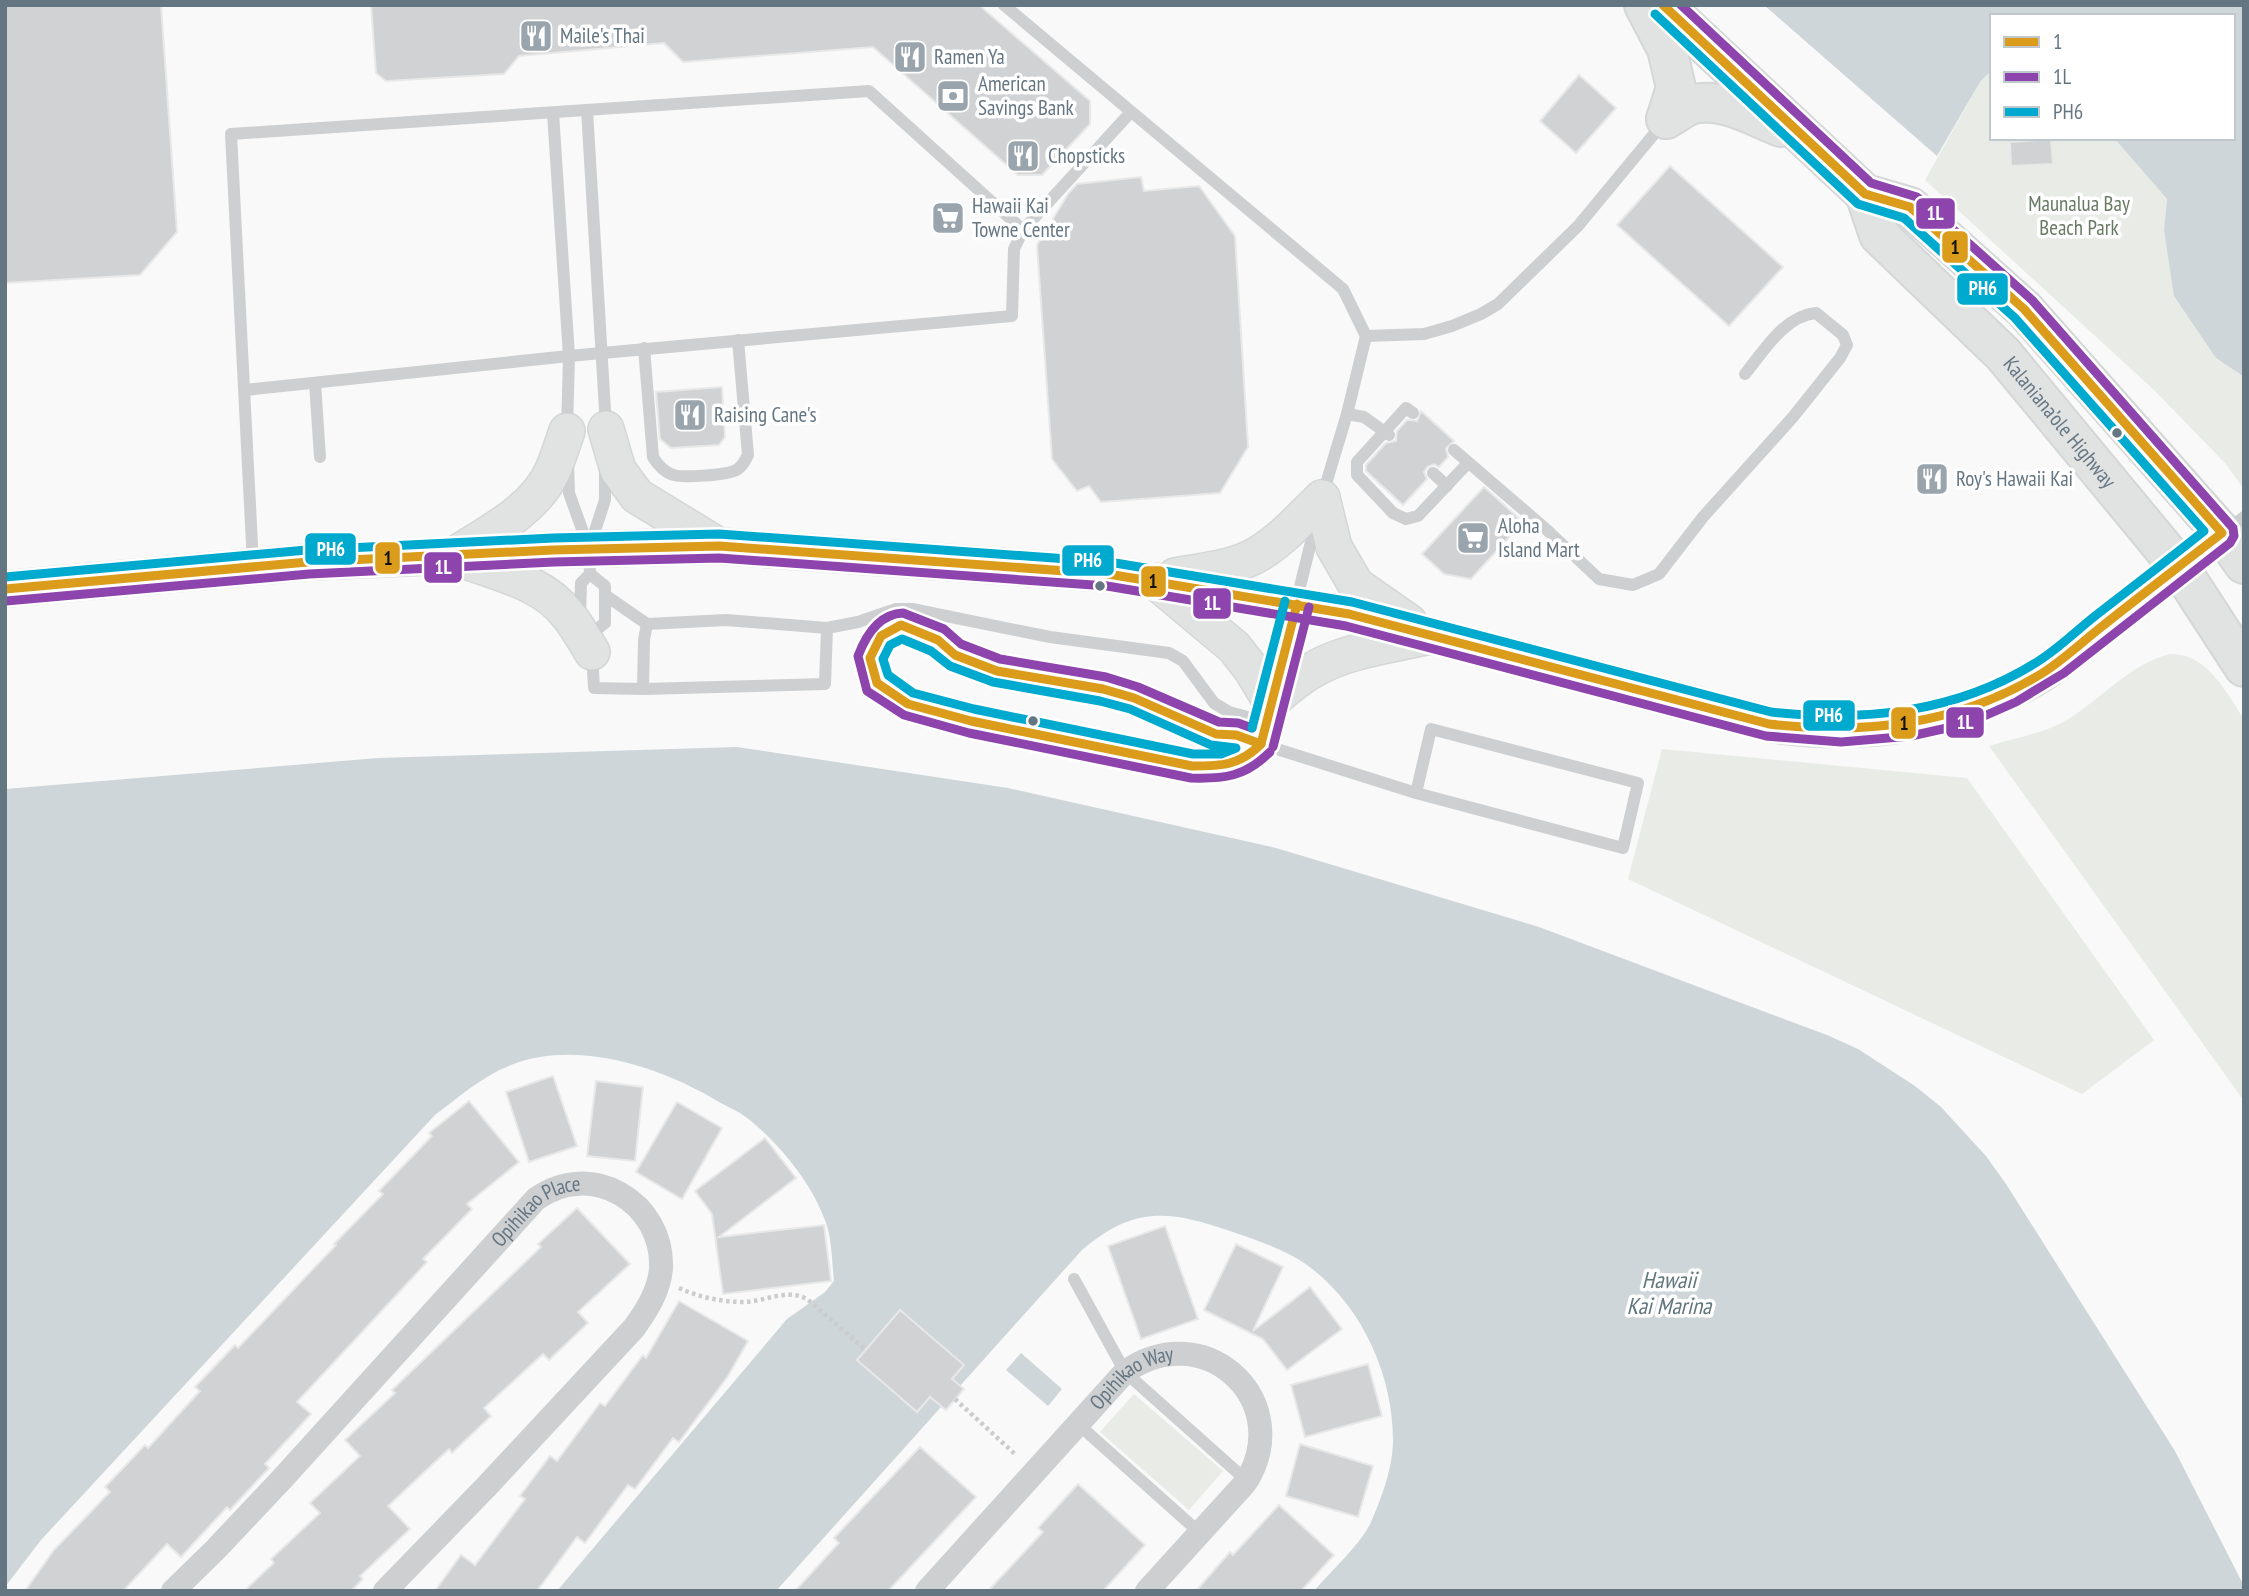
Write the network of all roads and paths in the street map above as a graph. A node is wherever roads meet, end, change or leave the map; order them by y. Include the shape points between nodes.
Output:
1 (1004, 5) edge
2 (1644, 5) edge
3 (1662, 5) edge
4 (587, 110) junction
5 (553, 113) junction
6 (1130, 113) junction
7 (1666, 119) junction
8 (1802, 136) junction
9 (1865, 194) junction
10 (1023, 230) junction
11 (1366, 336) junction
12 (738, 340) junction
13 (644, 348) junction
14 (601, 353) junction
15 (569, 356) junction
16 (1745, 374) dead end
17 (315, 383) junction
18 (245, 390) junction
19 (1413, 413) dead end
20 (1346, 414) junction
21 (606, 429) junction
22 (567, 431) junction
23 (1388, 434) junction
24 (1454, 450) dead end
25 (320, 457) dead end
26 (1468, 463) junction
27 (1433, 473) dead end
28 (1447, 486) junction
29 (1322, 498) junction
30 (2233, 525) edge
31 (719, 546) junction
32 (452, 556) junction
33 (590, 561) junction
34 (2244, 564) edge
35 (253, 567) junction
36 (2179, 567) junction
37 (1153, 580) junction
38 (5, 589) edge
39 (605, 595) junction
40 (1297, 604) junction
41 (647, 624) junction
42 (827, 628) junction
43 (1429, 636) junction
44 (592, 643) junction
45 (2244, 667) edge
46 (643, 690) junction
47 (1269, 712) junction
48 (1261, 744) junction
49 (1416, 793) junction
50 (660, 1278) junction
51 (1074, 1279) dead end
52 (866, 1350) dead end
53 (1125, 1372) junction
54 (955, 1399) dead end
55 (1078, 1424) junction
56 (1034, 1471) junction
57 (1247, 1480) junction
58 (1200, 1533) junction
59 (173, 1591) edge
60 (385, 1591) edge
61 (927, 1591) edge
62 (1147, 1591) edge

1 - 6 lane
2 - 7 main road via 1667,49 1676,88
3 - 8 main road, Kalaniana’ole Highway
4 - 5 lane
4 - 10 lane via 869,91
4 - 14 lane
5 - 15 lane
5 - 18 lane via 231,134
6 - 10 lane
6 - 11 lane via 1343,289
7 - 8 main road via 1688,106 1708,102
7 - 11 lane via 1578,226 1498,304 1424,334
8 - 9 main road, Kalaniana’ole Highway
9 - 30 main road, Kalaniana’ole Highway via 1910,207 2024,309
9 - 36 main road, Kalaniana’ole Highway via 1879,235 2003,354
10 - 12 lane via 1014,249 1012,316
11 - 20 lane
12 - 13 lane
12 - 13 lane via 748,455 734,471 686,476 674,475 653,457
13 - 14 lane
14 - 15 lane
14 - 21 lane
15 - 17 lane
15 - 22 lane
16 - 26 lane via 1802,314 1816,313 1843,335 1847,345 1793,417 1659,574 1633,585 1599,579
17 - 18 lane
17 - 25 lane
18 - 35 lane
19 - 23 lane via 1406,408
20 - 23 lane via 1364,417
20 - 29 lane
21 - 31 main road via 618,470 638,496
21 - 33 lane via 605,500
22 - 32 main road via 543,488 521,511
22 - 33 lane via 569,493
23 - 28 lane via 1357,462 1357,475 1394,513 1406,519 1418,516
24 - 26 lane
26 - 28 lane
27 - 28 lane
29 - 37 main road via 1259,554
29 - 40 lane
29 - 43 main road via 1334,547 1356,584
30 - 34 main road, Kalaniana’ole Highway
30 - 36 main road
31 - 33 main road
31 - 37 main road
32 - 33 main road
32 - 35 main road
32 - 44 main road via 545,593
33 - 39 lane via 606,586
33 - 44 lane via 580,583 579,621
35 - 38 main road
36 - 43 main road via 2042,673 2007,692 1951,714 1881,728 1830,731 1769,724
36 - 45 main road, Kalaniana’ole Highway
37 - 40 main road
37 - 47 main road via 1234,647 1252,670
39 - 41 lane
39 - 44 lane via 605,623
40 - 43 main road
40 - 47 lane
41 - 42 lane via 726,620
41 - 46 lane
42 - 46 lane via 825,684
42 - 47 lane via 912,609 1050,638 1169,653 1183,661 1214,703 1229,712
43 - 47 main road via 1321,665 1293,683
44 - 46 lane via 594,688
47 - 48 lane
48 - 48 lane via 1249,755 1223,766 1192,766 971,721 908,704 877,683 870,658 881,636 901,625 938,640 955,655 997,670 1103,689 1216,734
48 - 49 lane
49 - 49 lane via 1623,848 1638,783 1431,729
50 - 52 path via 725,1301 798,1295
50 - 59 street, Opihikao Place via 659,1248 652,1226 630,1198 598,1185 547,1191
50 - 60 street, Opihikao Place via 634,1328
51 - 53 lane
53 - 55 street, Opihikao Way
53 - 57 lane
53 - 57 street, Opihikao Way via 1141,1361 1171,1352 1190,1353 1227,1368 1250,1395 1257,1414 1258,1454
54 - 56 path
55 - 56 street, Opihikao Way
55 - 58 lane
56 - 61 street, Opihikao Way
57 - 58 street, Opihikao Way
58 - 62 street, Opihikao Way

